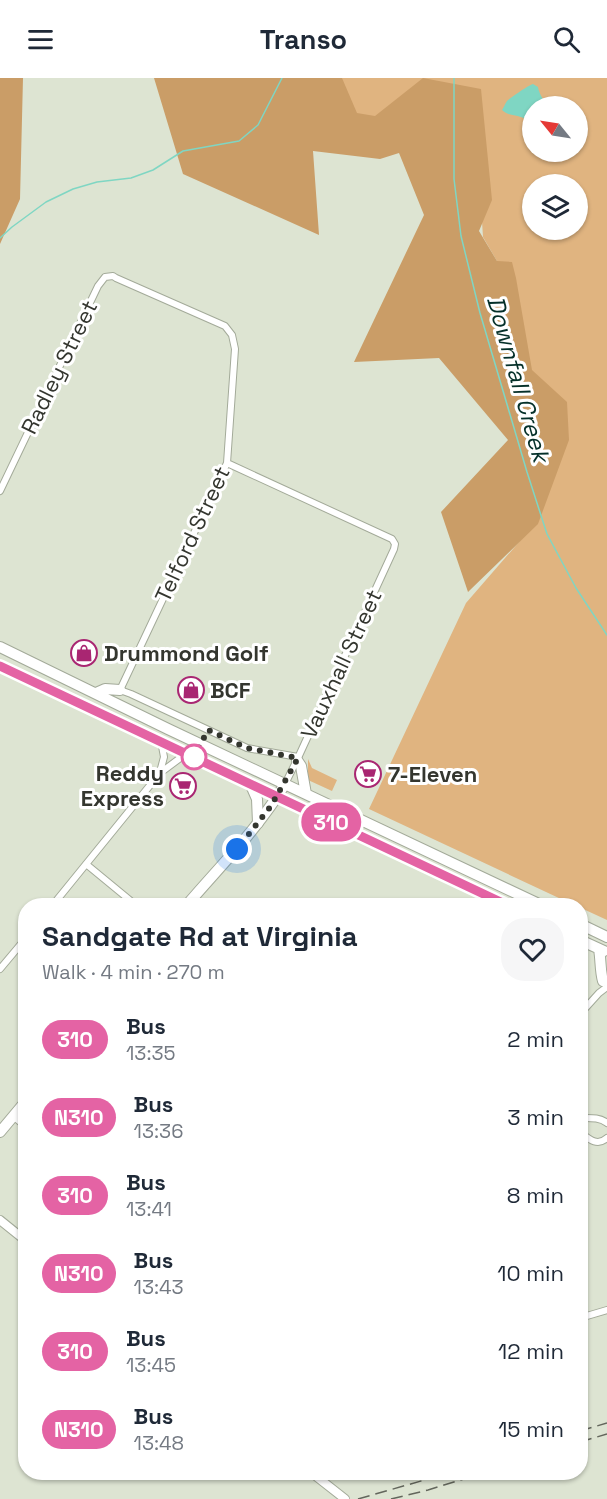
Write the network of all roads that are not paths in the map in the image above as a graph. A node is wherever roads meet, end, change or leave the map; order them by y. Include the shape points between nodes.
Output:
1 (105, 277) joint
2 (227, 463) junction
3 (0, 491) edge
4 (0, 647) edge
5 (0, 666) edge
6 (120, 690) junction
7 (96, 693) junction
8 (161, 741) junction
9 (187, 753) junction
10 (298, 759) junction
11 (160, 773) junction
12 (250, 783) junction
13 (285, 784) junction
14 (306, 794) junction
15 (277, 796) junction
16 (258, 823) junction
17 (86, 864) junction
18 (58, 898) edge
19 (127, 898) edge
20 (193, 898) edge
21 (492, 898) edge
22 (526, 898) edge
23 (588, 928) edge
24 (607, 937) edge
25 (588, 944) edge
26 (18, 948) edge
27 (603, 951) edge
28 (0, 969) edge
29 (606, 982) edge
30 (588, 1005) edge
31 (18, 1110) edge
32 (13, 1116) junction
33 (588, 1118) edge
34 (18, 1120) edge
35 (607, 1123) edge
36 (0, 1132) edge
37 (588, 1138) edge
38 (607, 1138) edge
39 (0, 1220) edge
40 (18, 1235) edge
41 (607, 1311) edge
42 (588, 1316) edge
43 (321, 1480) edge
44 (345, 1499) edge

1 - 2 street, Telford Street via 113,276 225,326 232,335 235,349
1 - 3 street, Radley Street
2 - 6 street, Telford Street
2 - 10 street, Vauxhall Street via 392,539 394,544
4 - 7 main road
5 - 8 main road
6 - 7 main road
6 - 10 street via 247,748
7 - 13 main road
8 - 9 main road
8 - 11 street via 164,757
9 - 11 street
9 - 12 main road
10 - 13 street, Vauxhall Street
10 - 14 main road
11 - 17 street
12 - 15 main road
12 - 16 main road via 257,799
13 - 14 main road
13 - 15 main road
14 - 22 main road
15 - 16 main road
15 - 21 main road
16 - 20 main road
17 - 18 street
17 - 19 street
23 - 24 main road
25 - 27 main road
26 - 28 street
27 - 29 main road via 601,973
29 - 30 street
31 - 32 main road
32 - 34 street
32 - 36 main road
33 - 35 street
37 - 38 street via 597,1143
39 - 40 street
41 - 42 street
43 - 44 street

